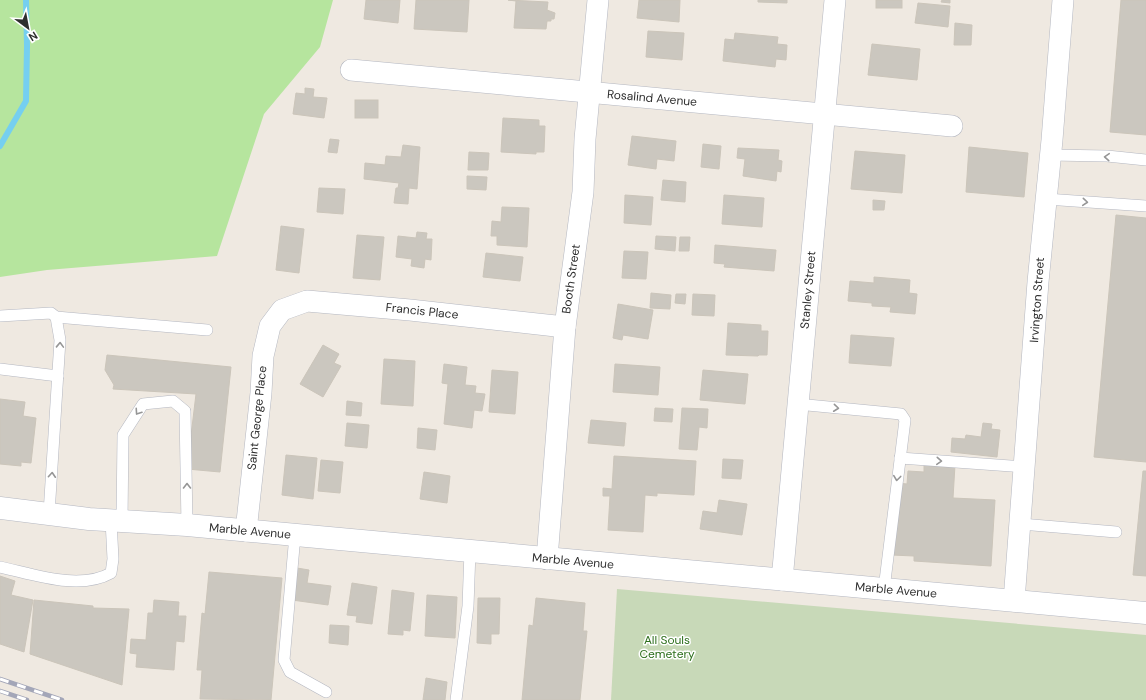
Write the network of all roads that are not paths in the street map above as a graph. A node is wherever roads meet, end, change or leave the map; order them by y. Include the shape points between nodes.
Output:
1 (598, 0) edge
2 (835, 0) edge
3 (1062, 0) edge
4 (351, 70) dead end
5 (589, 92) junction
6 (824, 114) junction
7 (952, 126) dead end
8 (1050, 155) junction
9 (1146, 160) edge
10 (1046, 199) junction
11 (1146, 206) edge
12 (282, 310) joint
13 (0, 316) edge
14 (56, 317) junction
15 (565, 327) junction
16 (207, 330) dead end
17 (0, 368) edge
18 (58, 376) junction
19 (797, 404) junction
20 (900, 458) junction
21 (1025, 467) junction
22 (0, 508) edge
23 (50, 514) junction
24 (116, 521) junction
25 (1021, 524) junction
26 (187, 525) junction
27 (246, 531) junction
28 (1116, 532) dead end
29 (295, 535) junction
30 (470, 551) junction
31 (547, 559) junction
32 (0, 567) edge
33 (782, 580) junction
34 (884, 589) junction
35 (1014, 601) junction
36 (1146, 613) edge
37 (326, 692) dead end
38 (456, 700) edge

1 - 5 street, Booth Street
2 - 6 street, Stanley Street
3 - 8 street, Irvington Street
4 - 5 street, Rosalind Avenue
5 - 6 street, Rosalind Avenue
5 - 15 street, Booth Street via 583,192
6 - 7 street, Rosalind Avenue
6 - 19 street, Stanley Street
9 -> 8 lane
8 - 10 street, Irvington Street
10 -> 11 lane
10 - 21 street, Irvington Street
12 - 15 street, Francis Place via 307,301
12 - 27 street, Saint George Place via 270,326 263,356
13 - 14 lane via 51,313
14 - 16 lane
18 -> 14 lane via 60,340
15 - 31 street, Booth Street
17 - 18 lane
23 -> 18 lane
19 -> 20 lane via 901,414 905,420
19 - 33 street, Stanley Street
20 -> 21 lane
20 -> 34 lane
21 - 25 street, Irvington Street
22 - 23 street, Marble Avenue
23 - 24 street, Marble Avenue
24 - 26 street, Marble Avenue
26 -> 24 lane via 186,412 173,401 143,404 123,435
24 - 32 lane via 110,573 104,577 85,582
25 - 28 lane
25 - 35 street, Irvington Street
26 - 27 street, Marble Avenue
27 - 29 street, Marble Avenue
29 - 30 street, Marble Avenue
29 - 37 lane via 284,660 290,672
30 - 31 street, Marble Avenue
30 - 38 lane via 468,606
31 - 33 street, Marble Avenue
33 - 34 street, Marble Avenue
34 - 35 street, Marble Avenue
35 - 36 street, Marble Avenue

